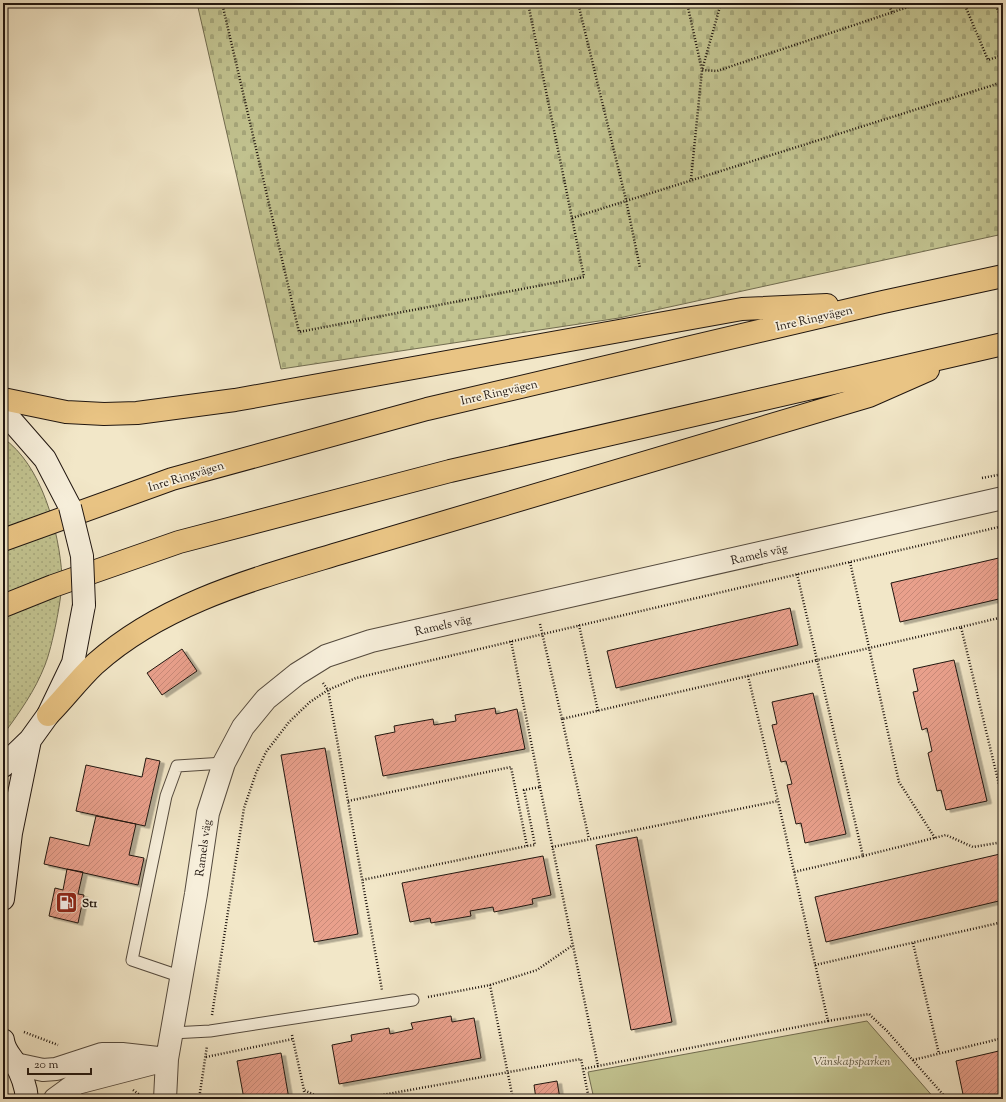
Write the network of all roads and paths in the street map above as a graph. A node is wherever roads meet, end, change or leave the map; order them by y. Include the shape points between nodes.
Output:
1 (222, 3) edge
2 (528, 3) edge
3 (578, 3) edge
4 (687, 3) edge
5 (721, 3) edge
6 (888, 3) edge
7 (920, 3) edge
8 (964, 3) edge
9 (995, 3) edge
10 (892, 12) junction
11 (1003, 22) edge
12 (1003, 55) edge
13 (702, 70) junction
14 (1003, 82) edge
15 (691, 179) junction
16 (626, 200) junction
17 (572, 218) junction
18 (640, 268) dead end
19 (1003, 276) edge
20 (883, 302) junction
21 (1003, 344) edge
22 (976, 349) junction
23 (3, 399) edge
24 (3, 411) edge
25 (1003, 474) edge
26 (980, 479) dead end
27 (1003, 498) edge
28 (1003, 526) edge
29 (3, 540) edge
30 (850, 562) junction
31 (797, 574) junction
32 (535, 604) junction
33 (3, 606) edge
34 (1003, 617) edge
35 (579, 626) junction
36 (961, 627) junction
37 (542, 634) junction
38 (511, 641) junction
39 (869, 648) junction
40 (817, 660) junction
41 (312, 664) junction
42 (748, 676) junction
43 (328, 690) junction
44 (598, 711) junction
45 (48, 715) junction
46 (562, 719) junction
47 (30, 740) junction
48 (224, 763) junction
49 (3, 766) edge
50 (540, 787) junction
51 (348, 801) junction
52 (778, 801) junction
53 (1003, 801) edge
54 (935, 838) junction
55 (589, 840) junction
56 (1003, 842) edge
57 (527, 846) junction
58 (552, 847) junction
59 (863, 856) junction
60 (794, 872) junction
61 (362, 880) junction
62 (3, 899) edge
63 (1003, 922) edge
64 (913, 943) junction
65 (573, 945) junction
66 (815, 966) junction
67 (182, 977) junction
68 (490, 985) junction
69 (414, 1000) joint
70 (384, 1004) junction
71 (289, 1019) junction
72 (828, 1021) junction
73 (210, 1031) junction
74 (172, 1033) junction
75 (1003, 1038) edge
76 (293, 1039) junction
77 (59, 1045) dead end
78 (9, 1046) edge
79 (939, 1054) junction
80 (206, 1057) junction
81 (167, 1060) junction
82 (913, 1060) junction
83 (598, 1066) junction
84 (582, 1069) junction
85 (508, 1073) junction
86 (304, 1090) junction
87 (27, 1099) edge
88 (55, 1099) edge
89 (165, 1099) edge
90 (199, 1099) edge
91 (305, 1099) edge
92 (322, 1099) edge
93 (360, 1099) edge
94 (512, 1099) edge
95 (589, 1099) edge
96 (947, 1099) edge

1 - 17 path via 300,332 584,277
2 - 17 path
3 - 16 path
4 - 13 path
5 - 13 path
6 - 10 path
7 - 10 path
8 - 12 path via 988,60
9 - 11 path
10 - 13 path via 717,71
13 - 15 path
14 - 15 path
15 - 16 path
16 - 17 path
16 - 18 path
19 - 20 highway, Inre Ringvägen
20 - 23 highway via 742,309 235,400 137,413 66,412
20 - 29 highway, Inre Ringvägen via 427,409 172,479
21 - 22 highway
22 - 33 highway via 428,477 179,542
22 - 45 highway via 869,396 258,578 189,604 135,634 95,664
24 - 45 street, bridge via 45,458 70,507 82,556 84,605 73,663
25 - 26 path
27 - 32 street, Ramels väg
28 - 30 path
30 - 31 path
30 - 39 path
31 - 35 path
31 - 40 path
32 - 37 path
32 - 41 street, Ramels väg via 371,641 326,656
34 - 36 path
35 - 37 path
35 - 44 path
36 - 39 path
36 - 53 path
37 - 38 path
37 - 46 path
38 - 43 path via 356,678
38 - 50 path
39 - 40 path
39 - 54 path via 900,782
40 - 42 path
40 - 59 path
41 - 43 path
41 - 48 street, Ramels väg via 266,699 243,727
42 - 44 path
42 - 52 path
43 - 51 path
43 - 73 path via 310,702 289,722 266,752 256,773 244,808
44 - 46 path
45 - 47 street
46 - 55 path
47 - 49 street
47 - 62 street via 11,833
48 - 67 street, Ramels väg via 208,813
48 - 67 lane via 178,766 166,796 132,960
50 - 57 path via 524,790 535,845
50 - 58 path
51 - 57 path via 511,767
51 - 61 path
52 - 55 path
52 - 60 path
54 - 56 path via 946,835 973,847
54 - 59 path
55 - 58 path
57 - 61 path
58 - 65 path
59 - 60 path
60 - 66 path
61 - 70 path
63 - 64 path
64 - 66 path
64 - 79 path
65 - 68 path via 537,970
65 - 83 path
66 - 72 path
67 - 74 street, Ramels väg
68 - 69 path
68 - 85 path
69 - 70 lane
70 - 71 lane
71 - 73 lane
71 - 76 path
72 - 82 path via 869,1014
72 - 83 path
73 - 74 lane
73 - 80 path
74 - 81 street, Ramels väg
75 - 79 path
76 - 80 path
76 - 86 path
77 - 78 path
78 - 81 street via 43,1070 56,1069 102,1054
78 - 87 street
79 - 82 path
80 - 90 path
81 - 88 street via 77,1083
81 - 89 street, Ramels väg
82 - 96 path
83 - 84 path
84 - 85 path via 581,1059
84 - 95 path
85 - 93 path
85 - 94 path
86 - 91 path
86 - 92 path

